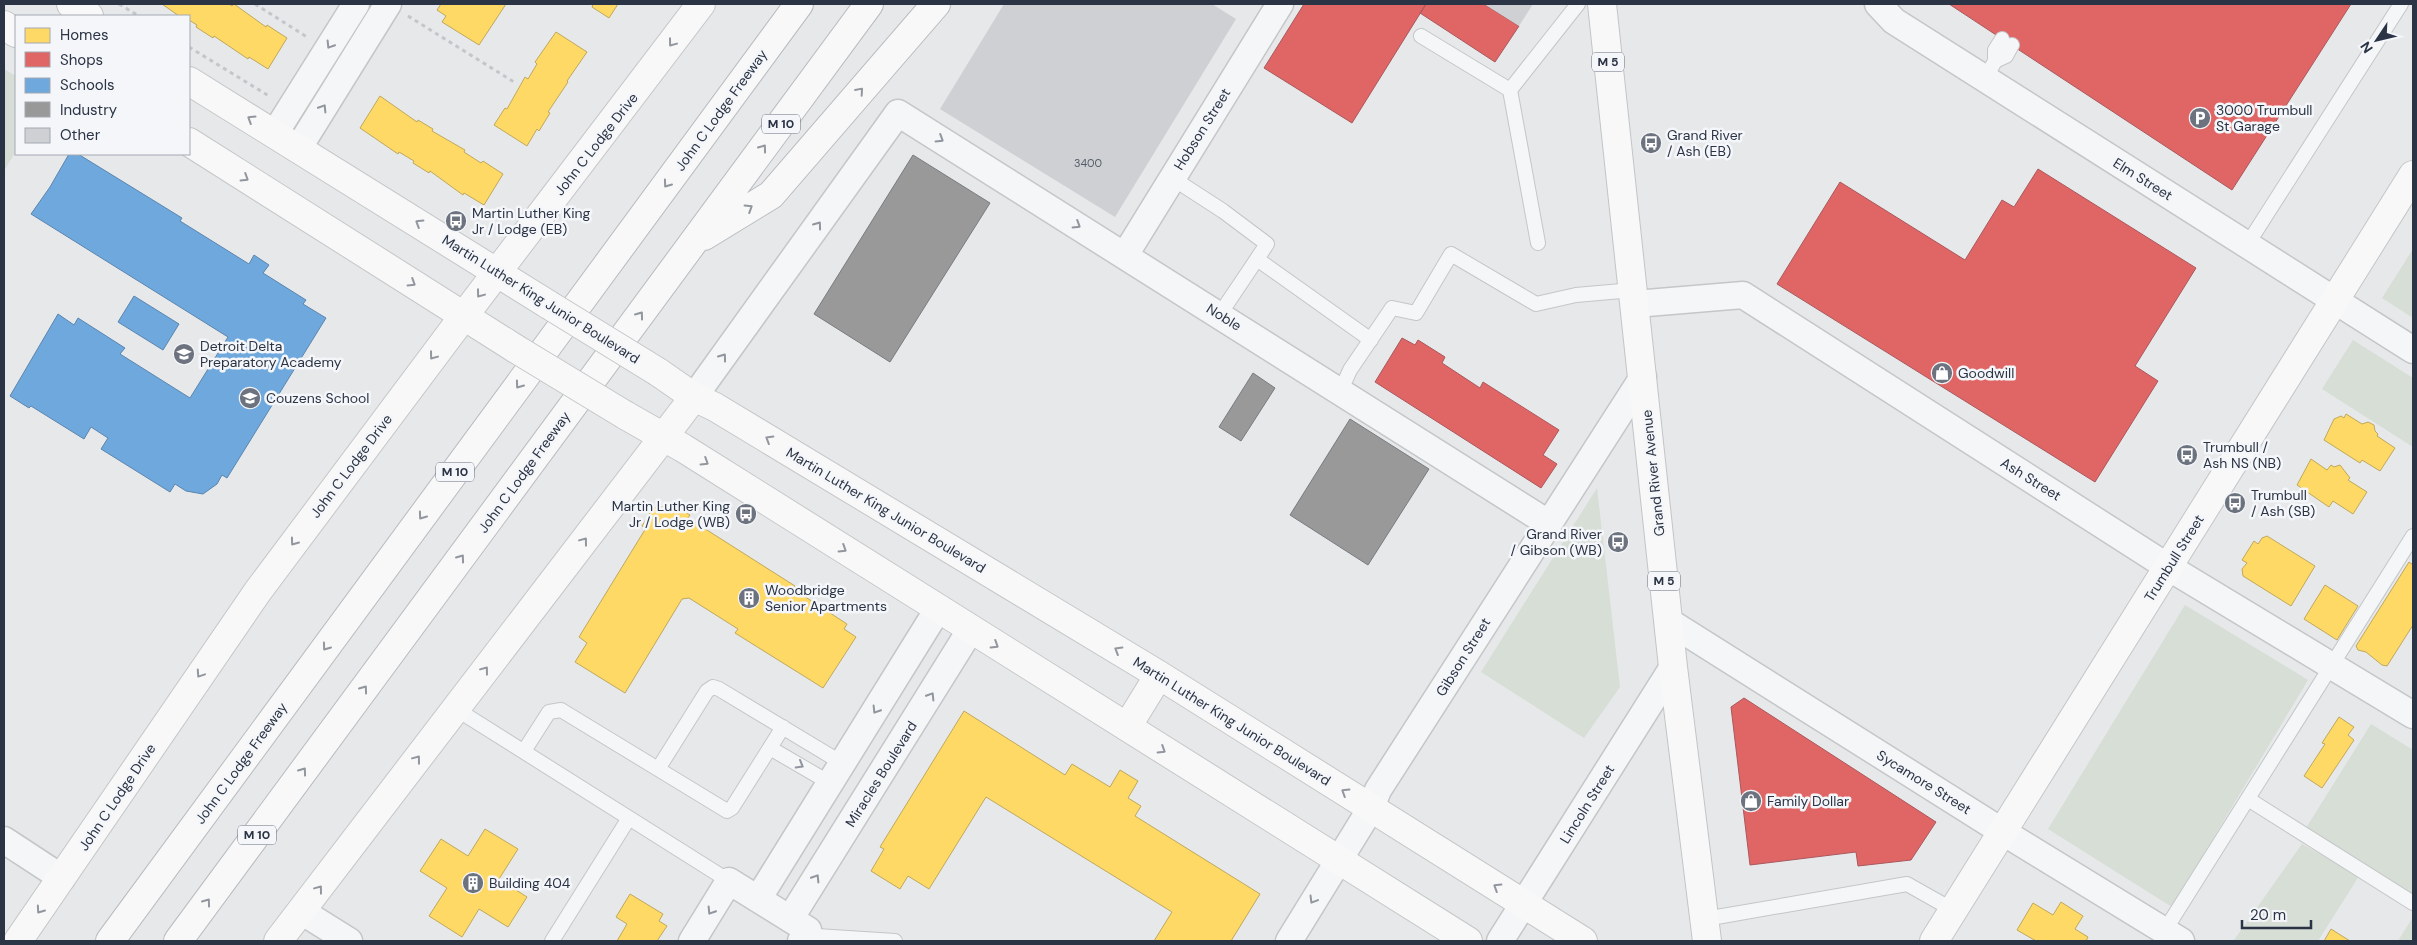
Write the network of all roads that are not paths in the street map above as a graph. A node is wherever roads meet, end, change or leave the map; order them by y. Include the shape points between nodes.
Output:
1 (356, 4) edge
2 (701, 4) edge
3 (799, 4) edge
4 (870, 4) edge
5 (936, 4) edge
6 (1280, 4) edge
7 (1578, 4) edge
8 (1602, 4) edge
9 (1878, 4) edge
10 (2400, 4) edge
11 (395, 8) edge
12 (4, 25) edge
13 (15, 32) edge
14 (1421, 36) dead end
15 (2007, 42) dead end
16 (1990, 70) junction
17 (190, 81) edge
18 (1510, 90) junction
19 (275, 133) junction
20 (190, 143) edge
21 (298, 149) junction
22 (2413, 175) edge
23 (1172, 178) junction
24 (692, 243) junction
25 (1538, 243) dead end
26 (2247, 245) junction
27 (1125, 254) junction
28 (1257, 259) junction
29 (497, 272) junction
30 (1634, 297) junction
31 (2335, 301) junction
32 (1220, 314) junction
33 (463, 316) junction
34 (1371, 340) junction
35 (2413, 350) edge
36 (1643, 377) junction
37 (1341, 390) junction
38 (694, 397) junction
39 (664, 436) junction
40 (1548, 522) junction
41 (2413, 536) edge
42 (2168, 567) junction
43 (938, 609) junction
44 (1668, 621) junction
45 (971, 629) junction
46 (2331, 664) junction
47 (1673, 667) junction
48 (1159, 675) junction
49 (456, 709) junction
50 (2413, 715) edge
51 (783, 727) junction
52 (1126, 727) junction
53 (770, 748) junction
54 (524, 752) junction
55 (658, 769) junction
56 (836, 773) junction
57 (2248, 799) junction
58 (1370, 808) junction
59 (629, 818) junction
60 (2003, 832) junction
61 (4, 840) edge
62 (1338, 859) junction
63 (62, 878) junction
64 (729, 881) junction
65 (758, 899) junction
66 (2413, 903) edge
67 (1524, 904) junction
68 (1953, 910) junction
69 (301, 911) junction
70 (1706, 930) edge
71 (808, 934) edge
72 (2168, 938) edge
73 (873, 940) edge
74 (18, 941) edge
75 (110, 941) edge
76 (178, 941) edge
77 (278, 941) edge
78 (349, 941) edge
79 (552, 941) edge
80 (692, 941) edge
81 (895, 941) edge
82 (1289, 941) edge
83 (1468, 941) edge
84 (1500, 941) edge
85 (1583, 941) edge
86 (1934, 941) edge

1 -> 19 street
2 -> 29 main road, John C Lodge Drive
3 -> 75 main road, John C Lodge Freeway / M 10
24 -> 4 main road, John C Lodge Freeway / M 10
24 -> 5 main road via 771,195
6 - 23 street, Hobson Street
7 - 18 lane
8 - 30 main road, Grand River Avenue / M 5
9 - 16 street, Elm Street via 1894,22
10 - 26 lane
21 -> 11 street
12 - 13 main road
14 - 18 lane
15 - 16 lane via 2006,56
16 - 26 street, Elm Street
19 -> 17 main road, Martin Luther King Junior Boulevard
18 - 25 lane
19 - 21 main road, Martin Luther King Junior Boulevard
20 -> 33 main road
29 -> 21 main road, Martin Luther King Junior Boulevard
22 - 31 main road, Trumbull Street
23 - 27 street, Hobson Street
23 - 28 lane via 1224,211 1267,244
76 -> 24 main road, John C Lodge Freeway / M 10
26 - 31 street, Elm Street
27 - 32 street, Noble
38 -> 27 street, Noble via 898,113
28 - 32 lane
28 - 34 lane
29 -> 33 main road, John C Lodge Drive
29 - 38 main road, Martin Luther King Junior Boulevard, bridge
30 - 34 lane via 1576,295 1536,304 1451,254 1416,313 1392,308
30 - 36 main road, Grand River Avenue / M 5
30 - 42 street, Ash Street via 1743,295
31 - 35 street, Elm Street
31 - 42 main road, Trumbull Street
32 - 37 street, Noble
33 - 39 main road, bridge
33 -> 63 main road, John C Lodge Drive via 252,599
34 - 37 lane via 1350,370
36 - 40 street, Gibson Street
36 - 44 main road, Grand River Avenue / M 5
37 - 40 street, Noble
38 - 39 main road
48 -> 38 main road, Martin Luther King Junior Boulevard via 715,406
39 -> 43 main road
49 -> 39 main road
40 - 58 street, Gibson Street via 1378,790
41 - 46 lane
42 - 46 street, Ash Street
42 - 60 main road, Trumbull Street
43 - 45 main road
43 -> 56 street
44 - 47 main road, Grand River Avenue / M 5
44 - 60 street, Sycamore Street
45 -> 52 main road
71 -> 45 street, Miracles Boulevard
46 - 50 street, Ash Street
46 - 57 lane
47 - 67 street, Lincoln Street
47 - 70 main road, Grand River Avenue / M 5
48 - 52 main road
58 -> 48 main road, Martin Luther King Junior Boulevard
49 - 54 lane
69 -> 49 main road
51 - 53 lane
51 - 55 lane via 713,688 707,691
51 - 56 lane
52 -> 62 main road
53 - 55 lane via 727,811
53 -> 56 lane
54 - 55 lane via 549,712 561,710
54 - 59 lane
56 - 65 street
57 - 66 lane
57 - 72 lane
58 - 62 street, Gibson Street
67 -> 58 main road, Martin Luther King Junior Boulevard
59 - 64 lane
59 - 79 lane
60 - 68 main road, Trumbull Street
60 - 72 street, Sycamore Street
61 - 63 street
62 -> 82 street, Gibson Street
62 - 83 main road
63 -> 74 main road, John C Lodge Drive
64 - 65 street
64 -> 80 street
65 - 71 street
67 - 84 street, Lincoln Street
67 - 85 main road, Martin Luther King Junior Boulevard
68 - 70 lane via 1908,884
68 - 86 main road, Trumbull Street
69 - 77 main road
69 - 78 street
71 - 73 lane
73 - 81 lane

